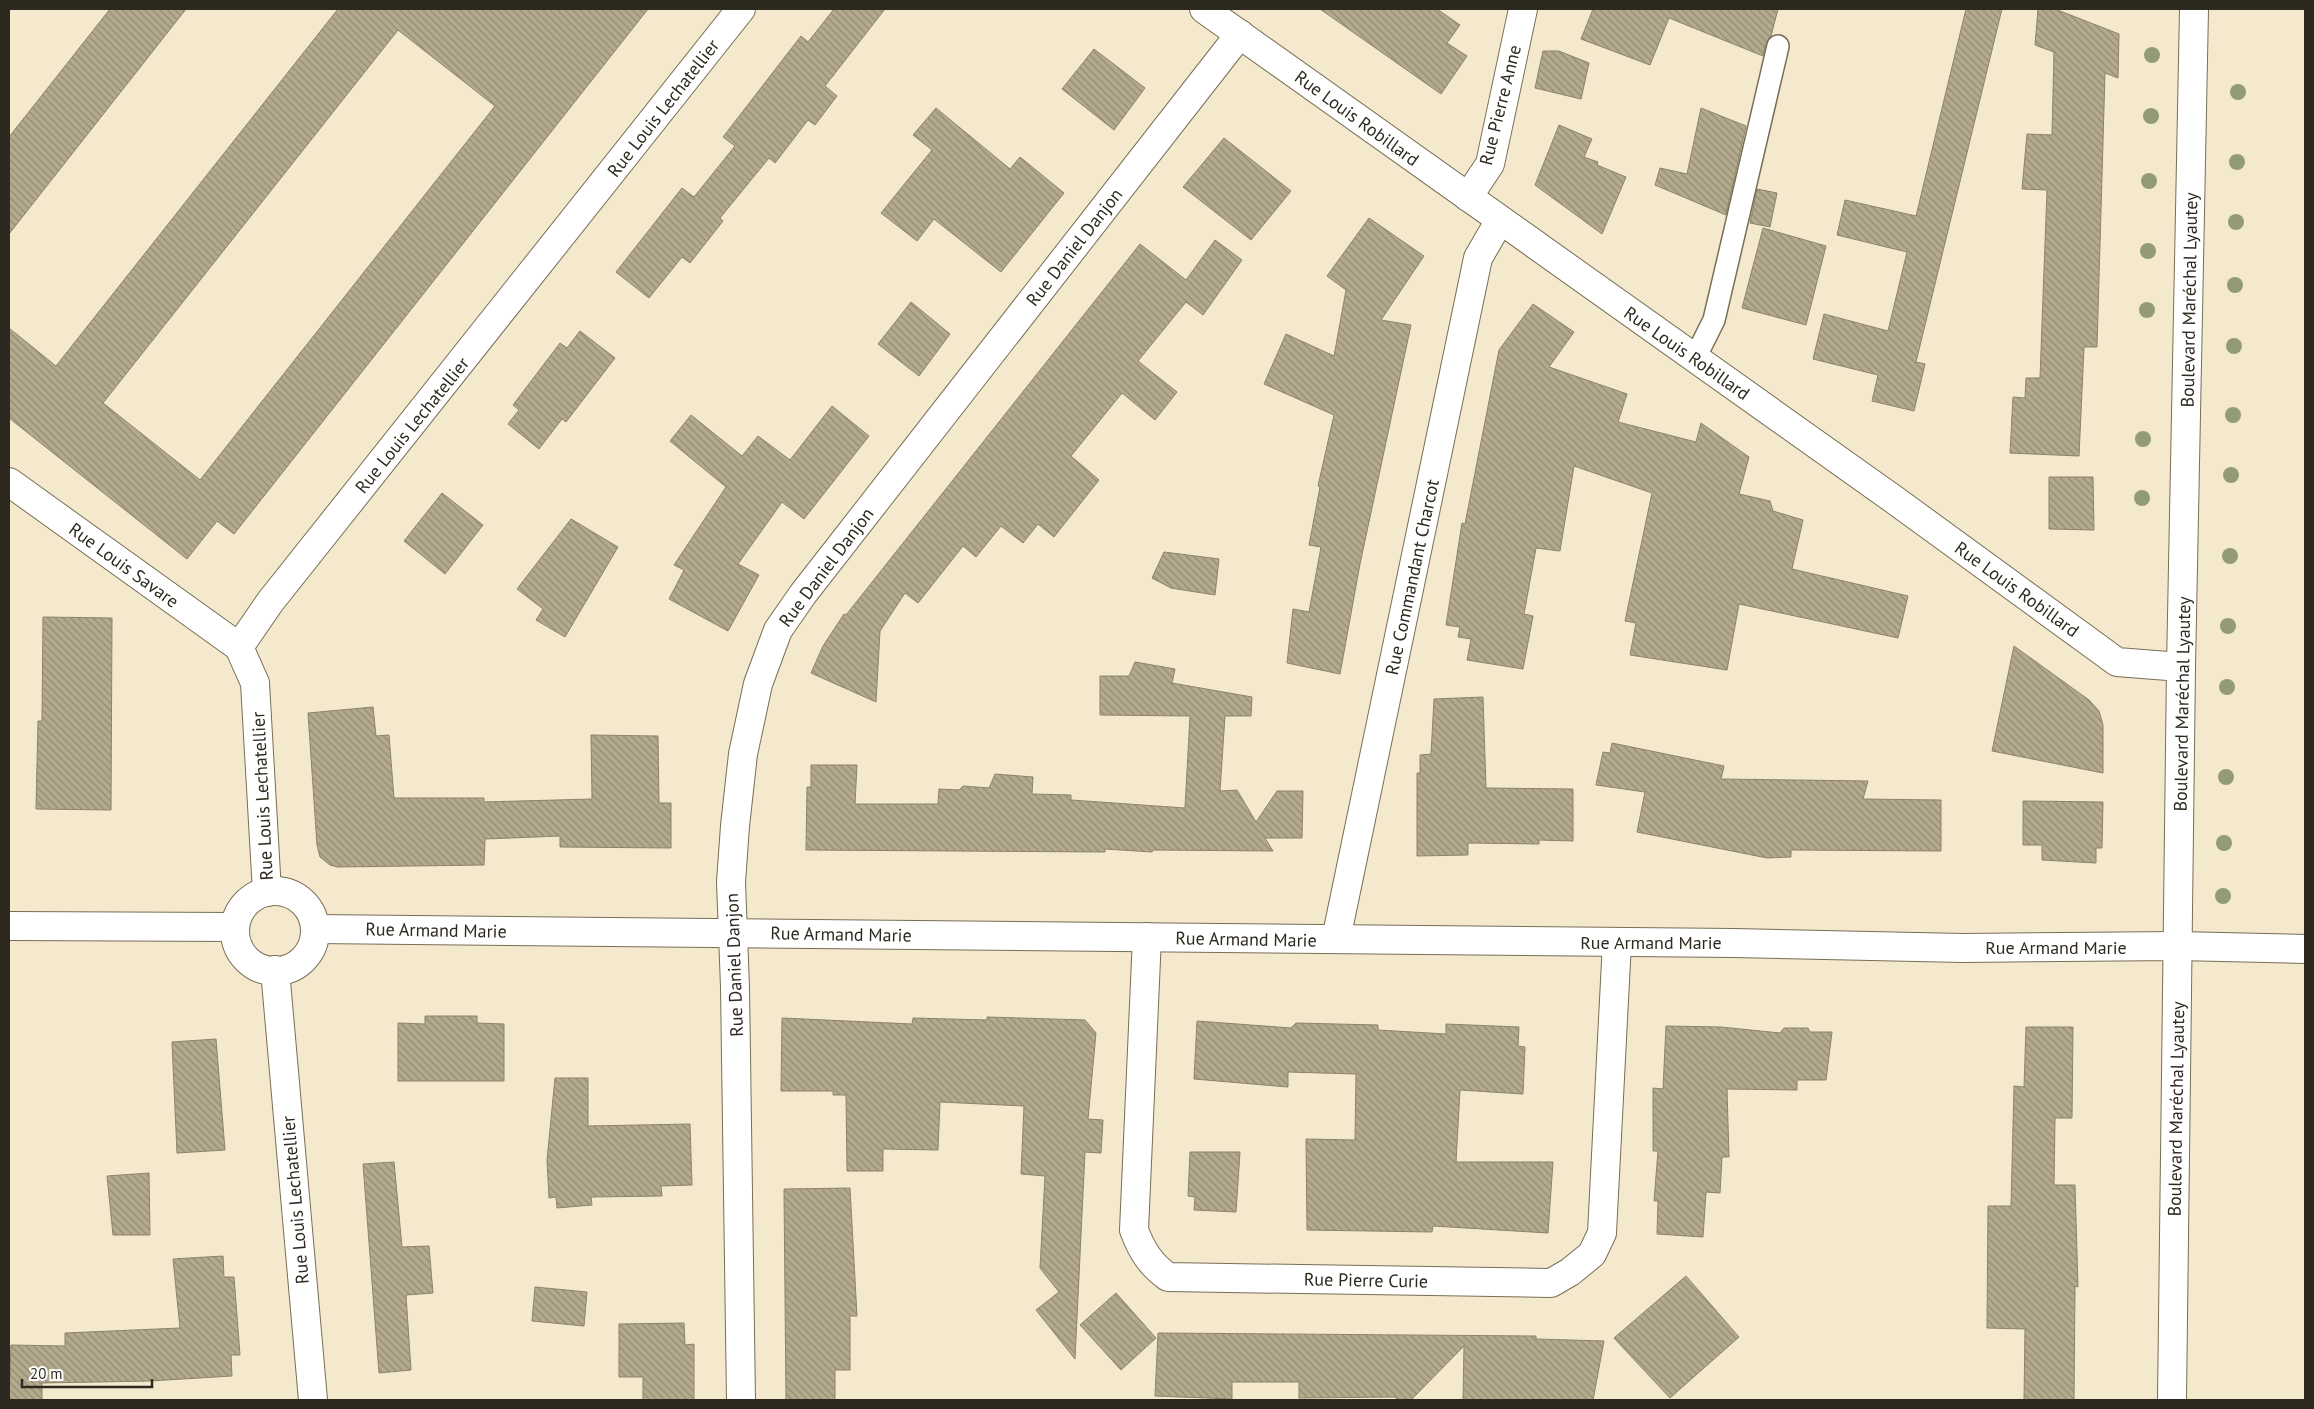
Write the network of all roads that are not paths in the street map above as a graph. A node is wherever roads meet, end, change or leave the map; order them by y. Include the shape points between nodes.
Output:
1 (741, 9) edge
2 (1204, 9) edge
3 (1523, 9) edge
4 (2194, 9) edge
5 (1240, 34) junction
6 (1778, 46) dead end
7 (1468, 198) junction
8 (1500, 220) junction
9 (1695, 358) junction
10 (9, 482) edge
11 (238, 647) junction
12 (2181, 667) junction
13 (267, 892) junction
14 (9, 926) edge
15 (235, 927) junction
16 (314, 929) junction
17 (733, 933) junction
18 (1147, 938) junction
19 (1336, 940) junction
20 (1617, 942) junction
21 (2178, 946) junction
22 (2305, 950) edge
23 (275, 970) junction
24 (312, 1400) edge
25 (741, 1400) edge
26 (2172, 1400) edge

1 - 11 street, Rue Louis Lechatellier via 270,602
2 - 5 street, Rue Louis Robillard
3 - 7 street, Rue Pierre Anne via 1490,164
4 - 12 street, Boulevard Maréchal Lyautey
5 - 7 street, Rue Louis Robillard
5 - 17 street, Rue Daniel Danjon via 778,630 758,684 743,754 731,882
6 - 9 lane via 1714,320
7 - 8 street, Rue Louis Robillard
8 - 9 street, Rue Louis Robillard
8 - 19 street, Rue Commandant Charcot via 1478,258
9 - 12 street, Rue Louis Robillard via 2117,662
10 - 11 street, Rue Louis Savare
11 - 13 street, Rue Louis Lechatellier via 256,683
12 - 21 street, Boulevard Maréchal Lyautey
13 - 15 street via 252,898 244,906
13 - 16 street via 288,893 298,898 308,909
14 - 15 street
15 - 23 street via 244,955 262,968
16 - 17 street, Rue Armand Marie
16 - 23 street via 307,955 290,968
17 - 18 street, Rue Armand Marie
17 - 25 street, Rue Daniel Danjon
18 - 19 street, Rue Armand Marie
18 - 20 street, Rue Pierre Curie via 1134,1230 1143,1252 1154,1267 1168,1277 1551,1284 1592,1254 1602,1233
19 - 20 street, Rue Armand Marie
20 - 21 street, Rue Armand Marie via 1963,948
21 - 22 street, Rue Armand Marie
21 - 26 street, Boulevard Maréchal Lyautey
23 - 24 street, Rue Louis Lechatellier

